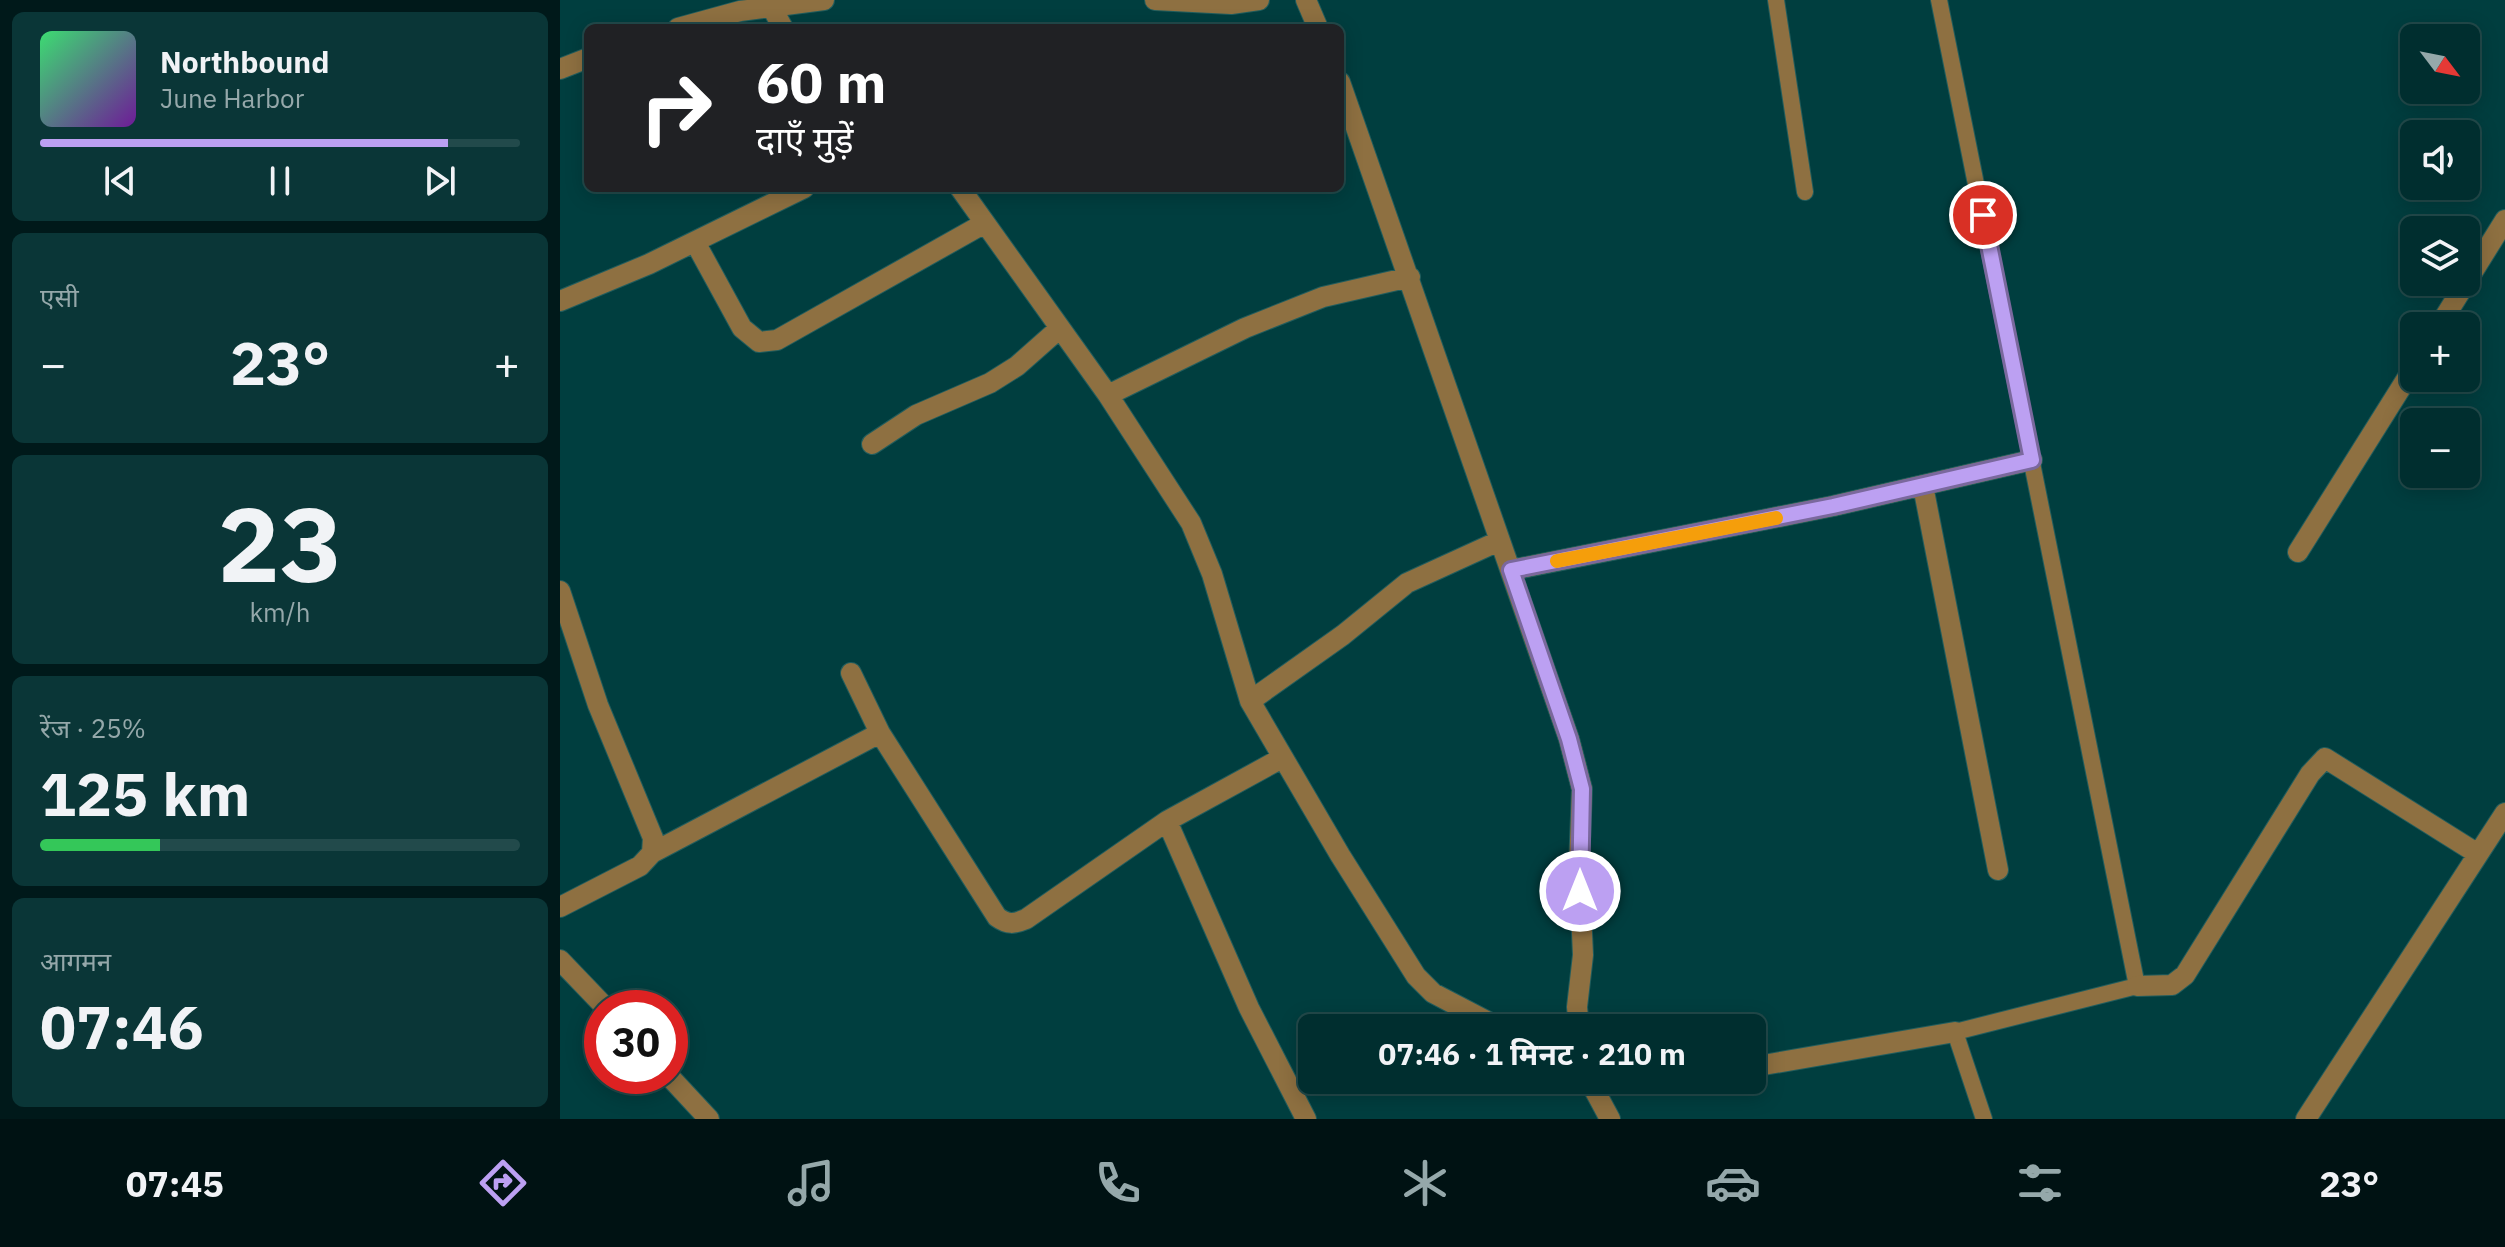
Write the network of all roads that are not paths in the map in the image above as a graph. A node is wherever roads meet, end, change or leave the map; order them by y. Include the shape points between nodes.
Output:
1 (698, 0) edge
2 (824, 0) edge
3 (1155, 0) edge
4 (1259, 0) edge
5 (1306, 0) edge
6 (1776, 0) edge
7 (1939, 0) edge
8 (771, 6) junction
9 (707, 19) junction
10 (691, 24) edge
11 (781, 24) edge
12 (1316, 24) edge
13 (584, 60) edge
14 (560, 69) edge
15 (1344, 93) edge
16 (796, 192) edge
17 (963, 192) edge
18 (1805, 192) dead end
19 (2505, 220) edge
20 (985, 223) junction
21 (695, 242) junction
22 (1410, 277) junction
23 (560, 301) edge
24 (2448, 312) edge
25 (1060, 328) junction
26 (2400, 389) edge
27 (1108, 395) junction
28 (872, 444) dead end
29 (2032, 460) junction
30 (1923, 486) junction
31 (1499, 541) junction
32 (2298, 552) dead end
33 (1511, 570) junction
34 (560, 591) edge
35 (851, 673) dead end
36 (1250, 701) junction
37 (880, 733) junction
38 (1282, 758) junction
39 (2505, 813) edge
40 (1167, 821) junction
41 (652, 853) junction
42 (2478, 854) junction
43 (1998, 870) dead end
44 (560, 907) edge
45 (560, 960) edge
46 (2137, 986) junction
47 (589, 990) edge
48 (1473, 1014) edge
49 (1578, 1014) edge
50 (1955, 1032) junction
51 (1766, 1065) edge
52 (686, 1094) edge
53 (1597, 1094) edge
54 (709, 1119) edge
55 (1306, 1119) edge
56 (1610, 1119) edge
57 (1984, 1119) edge
58 (2306, 1119) edge

1 - 9 street
2 - 8 street
3 - 4 street
5 - 12 street
6 - 18 lane
7 - 29 lane
8 - 9 street
8 - 11 street
9 - 10 street
13 - 14 street
15 - 22 street
16 - 21 street
17 - 20 street
19 - 24 street
20 - 21 street via 777,340 759,342 742,328
20 - 25 street
21 - 23 street
22 - 27 street via 1310,302 1207,345
22 - 31 street
25 - 27 street
25 - 28 street via 990,383 916,415
26 - 32 street
27 - 36 street via 1191,523
29 - 30 street
29 - 46 lane
30 - 33 street
30 - 43 street
31 - 33 street
31 - 36 street via 1407,583
33 - 49 street via 1582,789 1583,955
34 - 41 street via 598,705 653,838
35 - 37 street
36 - 38 street
37 - 40 street via 997,917 1006,923 1026,919
37 - 41 street
38 - 40 street
38 - 48 street via 1416,976 1433,993
39 - 42 street
40 - 55 street via 1249,1008
41 - 44 street via 640,866
42 - 46 street via 2325,758 2185,975 2172,985
42 - 58 street
45 - 47 street
46 - 50 lane
50 - 51 street
50 - 57 lane
52 - 54 street
53 - 56 street

